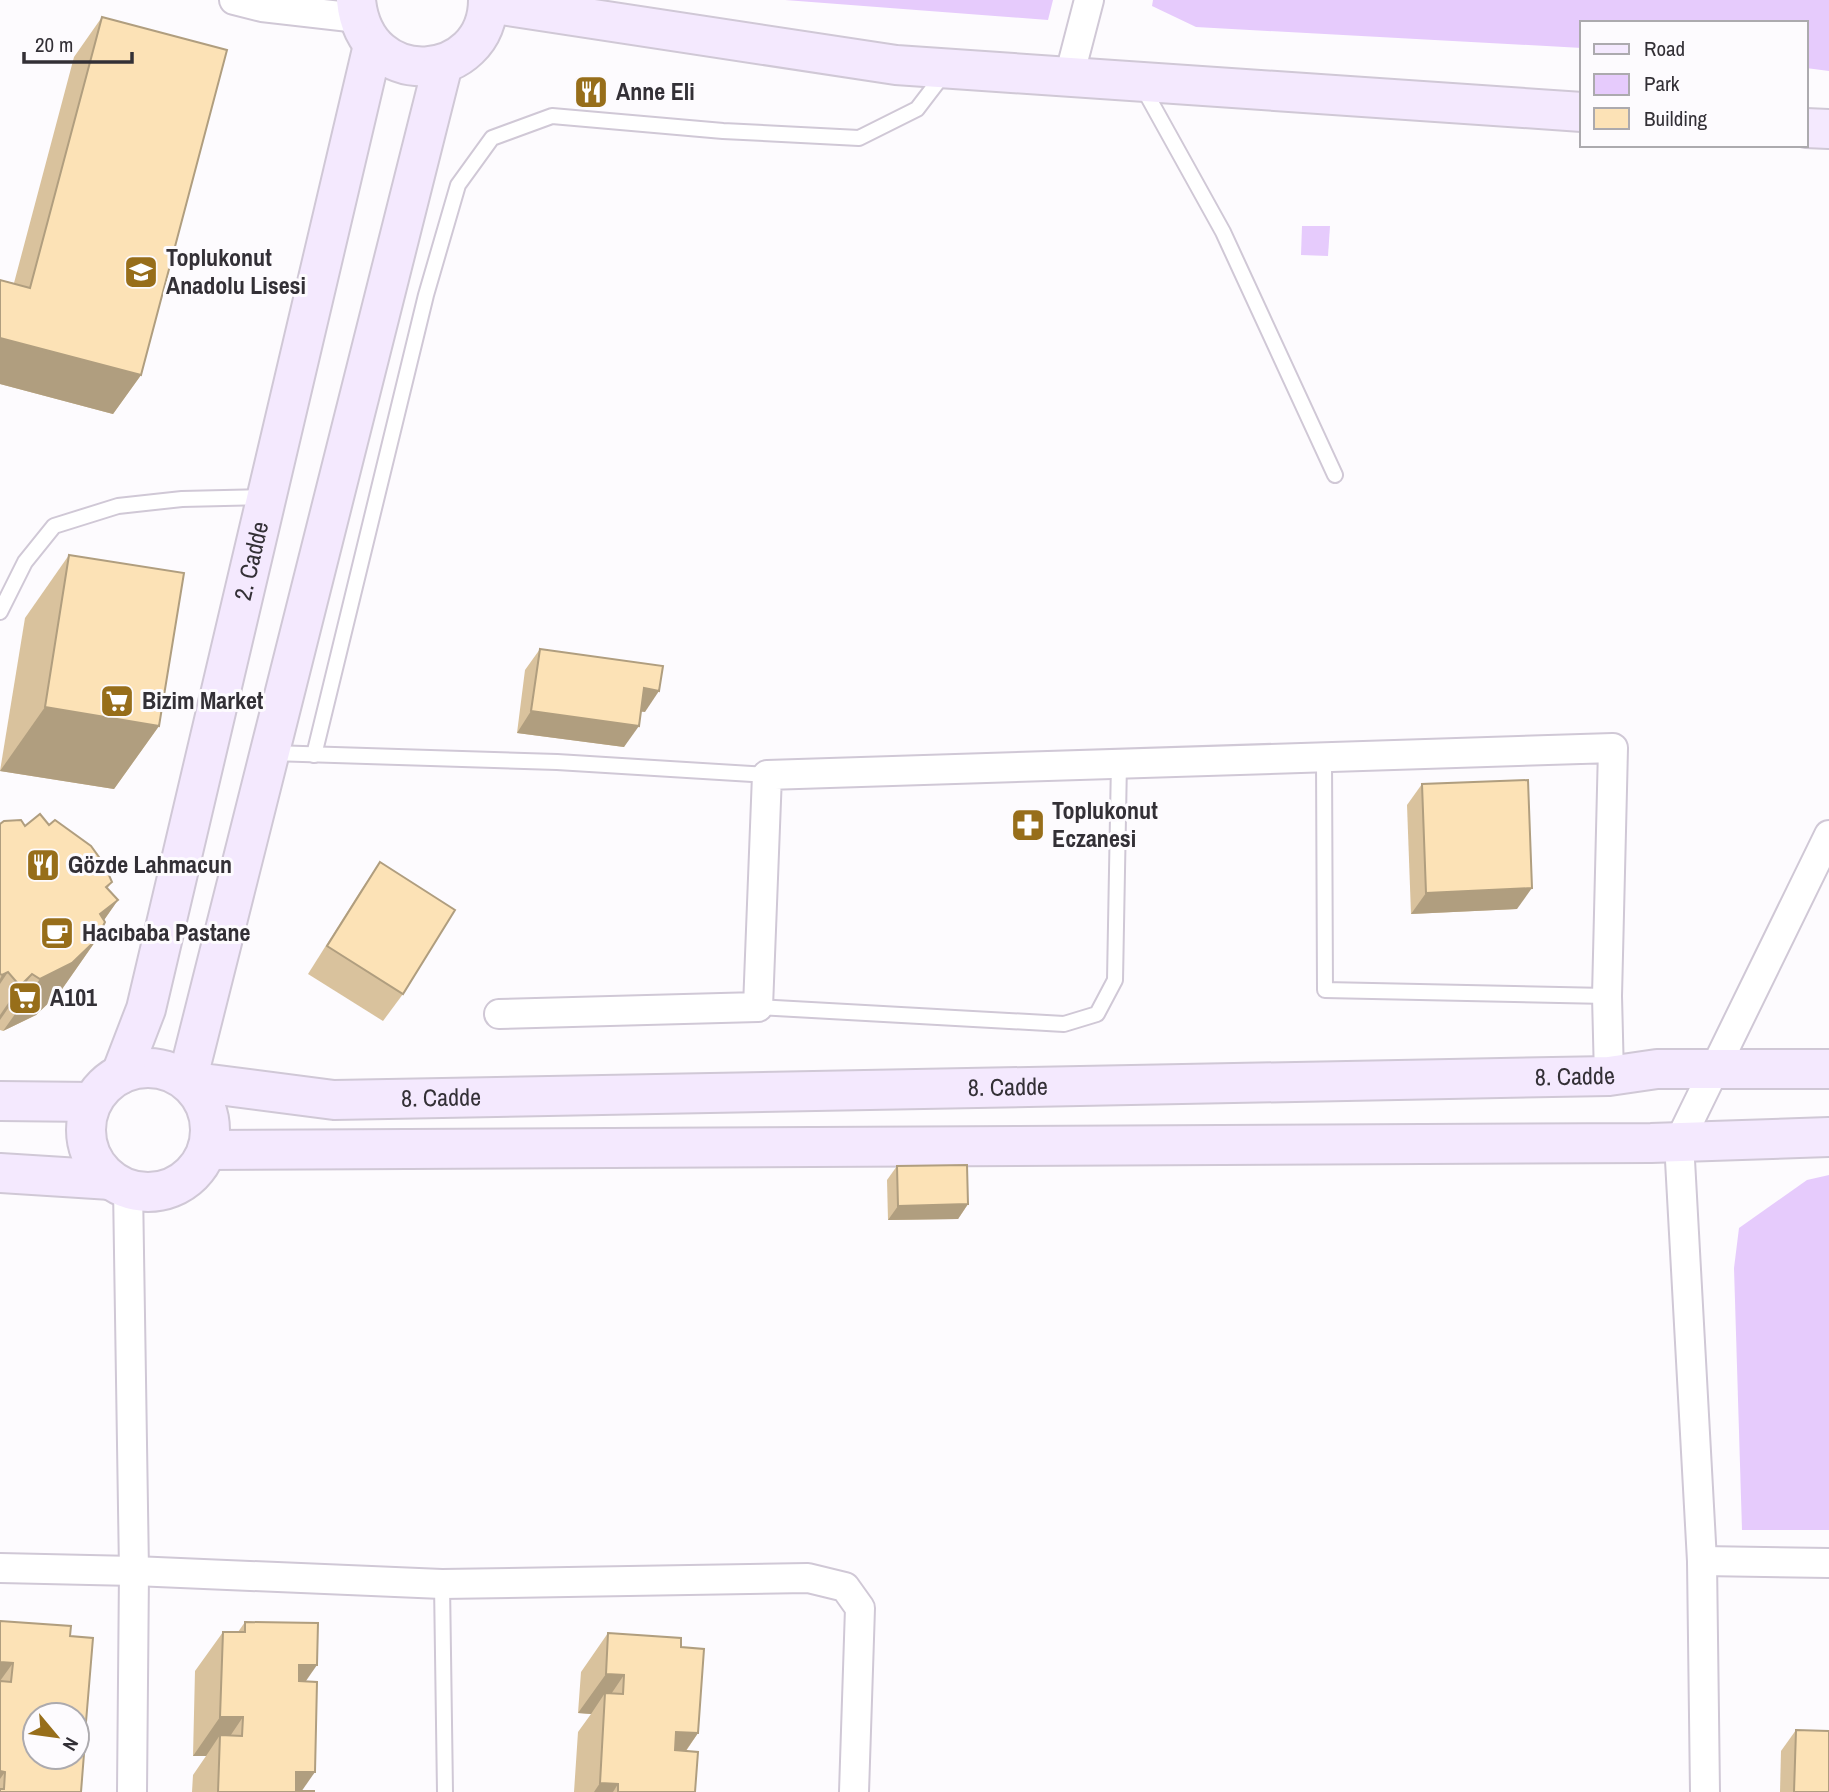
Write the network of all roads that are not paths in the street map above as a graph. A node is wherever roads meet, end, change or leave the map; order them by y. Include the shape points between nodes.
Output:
1 (234, 0) edge
2 (1089, 0) edge
3 (488, 1) edge
4 (362, 21) edge
5 (443, 64) junction
6 (947, 69) junction
7 (1069, 77) junction
8 (1140, 82) junction
9 (1580, 112) edge
10 (1808, 128) edge
11 (1829, 129) edge
12 (1335, 475) dead end
13 (267, 497) junction
14 (0, 612) edge
15 (269, 753) junction
16 (314, 755) junction
17 (1324, 758) junction
18 (1119, 762) junction
19 (767, 775) junction
20 (1829, 835) edge
21 (1607, 996) junction
22 (758, 1007) junction
23 (499, 1014) dead end
24 (1716, 1069) junction
25 (1829, 1069) edge
26 (121, 1074) junction
27 (1609, 1076) junction
28 (187, 1081) junction
29 (0, 1101) edge
30 (93, 1102) junction
31 (1829, 1137) edge
32 (1679, 1142) junction
33 (207, 1150) junction
34 (0, 1173) edge
35 (119, 1184) junction
36 (1702, 1561) junction
37 (1829, 1563) edge
38 (0, 1568) edge
39 (134, 1571) junction
40 (442, 1584) junction
41 (132, 1792) edge
42 (445, 1792) edge
43 (854, 1792) edge
44 (1705, 1792) edge

1 - 4 street
2 - 7 street
3 - 5 street via 485,22 475,40
3 - 6 street via 896,65
4 - 5 street via 388,58 405,65
4 - 13 street, 2. Cadde
5 - 15 street
6 - 7 street
6 - 16 lane via 916,109 859,138 552,116 492,138 458,185 426,295
7 - 8 street
8 - 9 street
8 - 12 lane via 1223,232
10 - 11 street
13 - 14 lane via 118,506 54,526 25,562
13 - 26 street, 2. Cadde via 146,1009
15 - 16 lane
15 - 28 street
16 - 19 lane via 557,762
17 - 18 street
17 - 21 lane via 1325,990
17 - 21 street via 1613,748
18 - 19 street
18 - 22 lane via 1115,980 1097,1014 1065,1024
19 - 22 street
20 - 24 street
21 - 27 street
22 - 23 street
24 - 25 street, 8. Cadde
24 - 27 street, 8. Cadde via 1657,1069
24 - 32 street
26 - 28 street via 155,1068
26 - 30 street via 104,1085
27 - 28 street, 8. Cadde via 334,1100
28 - 33 street via 208,1112
29 - 30 street
30 - 35 street via 87,1119 90,1153
31 - 32 street, 8. Cadde
32 - 33 street, 8. Cadde
32 - 36 street
33 - 35 street via 195,1171 175,1186 152,1192
34 - 35 street
35 - 39 street
36 - 37 street
36 - 44 street
38 - 39 street
39 - 40 street
39 - 41 street
40 - 42 lane
40 - 43 street via 808,1578 845,1587 860,1608

